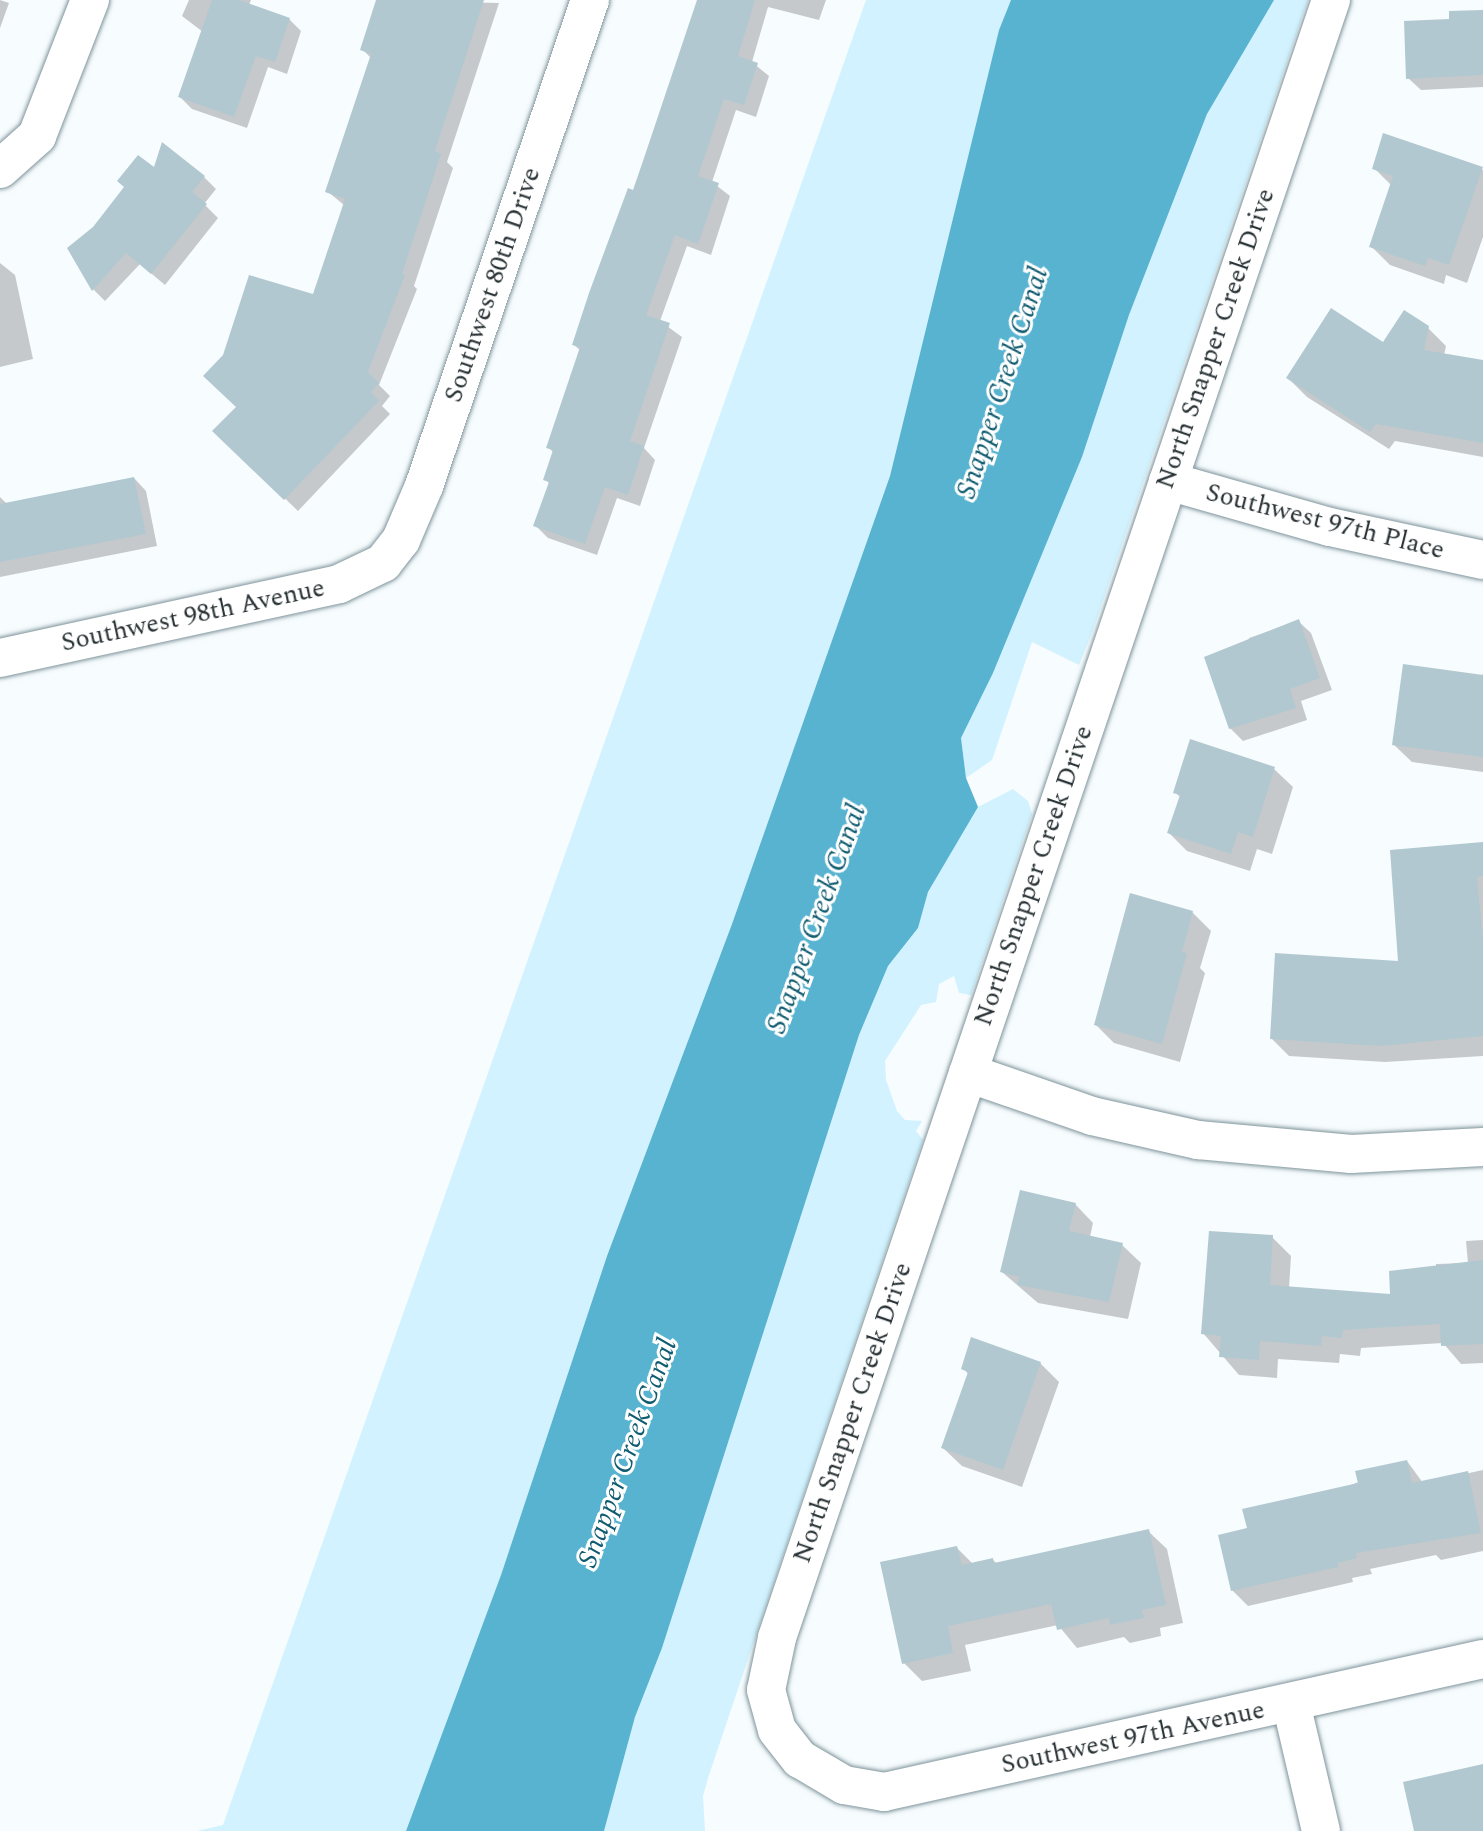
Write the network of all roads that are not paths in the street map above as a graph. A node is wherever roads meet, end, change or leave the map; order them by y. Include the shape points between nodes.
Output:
1 (90, 0) edge
2 (590, 0) edge
3 (1331, 0) edge
4 (0, 169) edge
5 (1168, 481) junction
6 (1483, 560) edge
7 (383, 563) joint
8 (0, 658) edge
9 (968, 1073) junction
10 (1483, 1147) edge
11 (1483, 1659) edge
12 (1291, 1703) junction
13 (792, 1751) joint
14 (1321, 1831) edge

1 - 4 street via 37,136
2 - 7 street, Southwest 80th Drive via 424,486 401,540
3 - 5 street, North Snapper Creek Drive
5 - 6 street, Southwest 97th Place via 1330,527
5 - 9 street, North Snapper Creek Drive
7 - 8 street, Southwest 98th Avenue via 339,584
9 - 10 street via 1092,1116 1198,1140 1351,1154
9 - 13 street, North Snapper Creek Drive via 770,1659 766,1679 769,1711
11 - 12 street, Southwest 97th Avenue
12 - 13 street, Southwest 97th Avenue via 884,1792 827,1778
12 - 14 street

